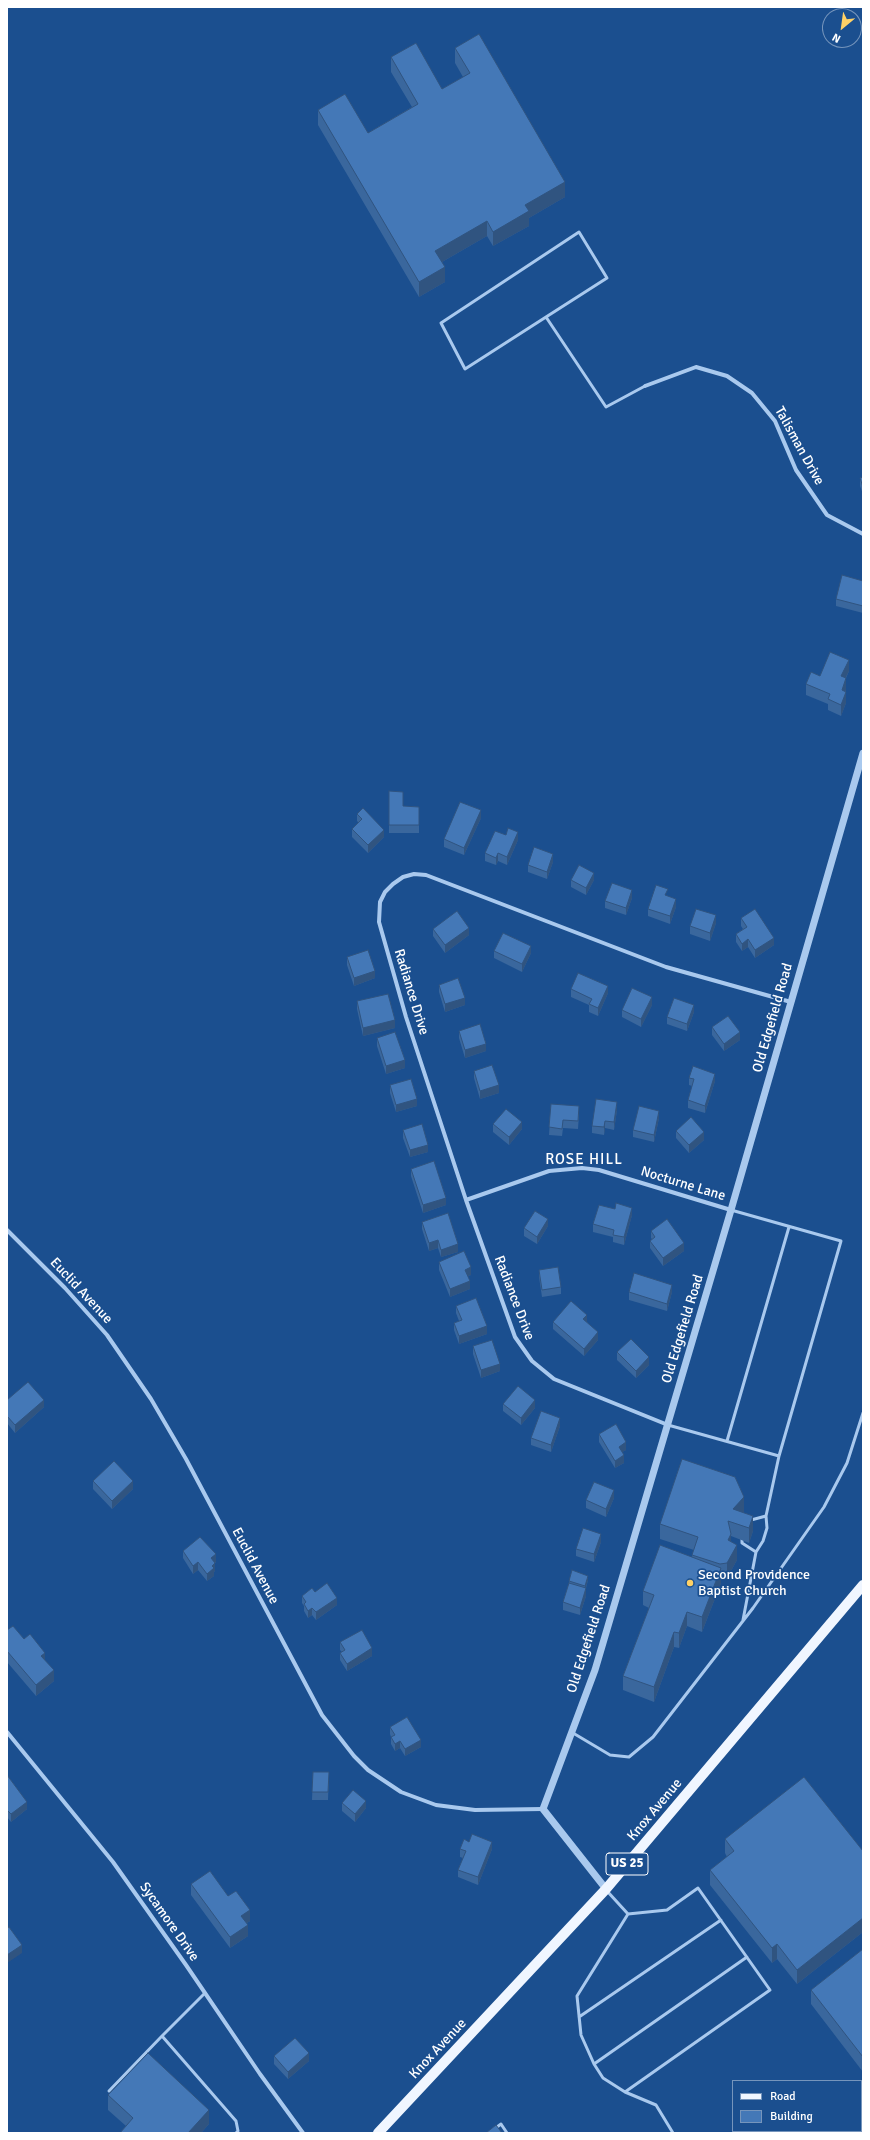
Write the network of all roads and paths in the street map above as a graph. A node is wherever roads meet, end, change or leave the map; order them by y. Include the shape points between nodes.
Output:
1 (546, 317) junction
2 (645, 386) joint
3 (863, 534) edge
4 (863, 753) edge
5 (791, 1002) junction
6 (466, 1200) junction
7 (732, 1210) junction
8 (789, 1226) junction
9 (7, 1230) edge
10 (863, 1413) edge
11 (668, 1425) junction
12 (727, 1442) junction
13 (778, 1456) junction
14 (766, 1516) junction
15 (749, 1523) edge
16 (742, 1532) edge
17 (756, 1552) junction
18 (863, 1585) edge
19 (742, 1621) junction
20 (7, 1732) edge
21 (572, 1732) junction
22 (543, 1809) junction
23 (606, 1889) junction
24 (628, 1914) junction
25 (721, 1920) junction
26 (747, 1957) junction
27 (205, 1993) junction
28 (579, 2017) junction
29 (162, 2036) junction
30 (594, 2064) junction
31 (109, 2091) dead end
32 (625, 2092) junction
33 (236, 2133) edge
34 (303, 2133) edge
35 (378, 2133) edge
36 (489, 2133) edge
37 (507, 2133) edge
38 (673, 2133) edge

1 - 1 lane via 607,278 579,232 441,323 465,370
1 - 2 lane via 606,407
2 - 3 street, Talisman Drive via 696,367 727,376 752,393 775,421 796,470 828,515
4 - 5 street, Old Edgefield Road
5 - 6 street, Radiance Drive via 666,967 426,875 414,874 393,884 380,902 379,922 406,1017
5 - 7 street, Old Edgefield Road
6 - 7 street, Nocturne Lane via 549,1171 582,1168 599,1170
6 - 11 street, Radiance Drive via 510,1324 523,1350 532,1361 554,1379
7 - 8 lane
7 - 11 street, Old Edgefield Road
8 - 12 lane
8 - 13 lane via 841,1241
9 - 22 street, Euclid Avenue via 107,1335 151,1399 186,1459 322,1715 354,1756 368,1770 401,1792 436,1805 475,1810
10 - 19 lane via 847,1463 824,1507
11 - 12 lane
11 - 21 street, Old Edgefield Road via 595,1670
12 - 13 lane
13 - 14 lane
14 - 15 lane via 752,1519
14 - 17 lane via 763,1541
16 - 17 lane via 742,1543
17 - 19 lane
18 - 23 main road, Knox Avenue / US 25
19 - 21 lane via 653,1737 629,1757 610,1755
20 - 27 street, Sycamore Drive via 113,1862
21 - 22 street, Old Edgefield Road
22 - 23 street
23 - 24 lane
23 - 35 main road, Knox Avenue / US 25
24 - 25 lane via 667,1910 698,1888
24 - 28 lane via 577,1996
25 - 26 lane
25 - 28 lane
26 - 30 lane
26 - 32 lane via 770,1990
27 - 29 lane
27 - 34 street, Sycamore Drive
28 - 30 lane via 581,2035
29 - 31 lane
29 - 33 lane via 236,2121
30 - 32 lane via 603,2078
32 - 38 lane via 656,2105
36 - 37 lane via 501,2124

